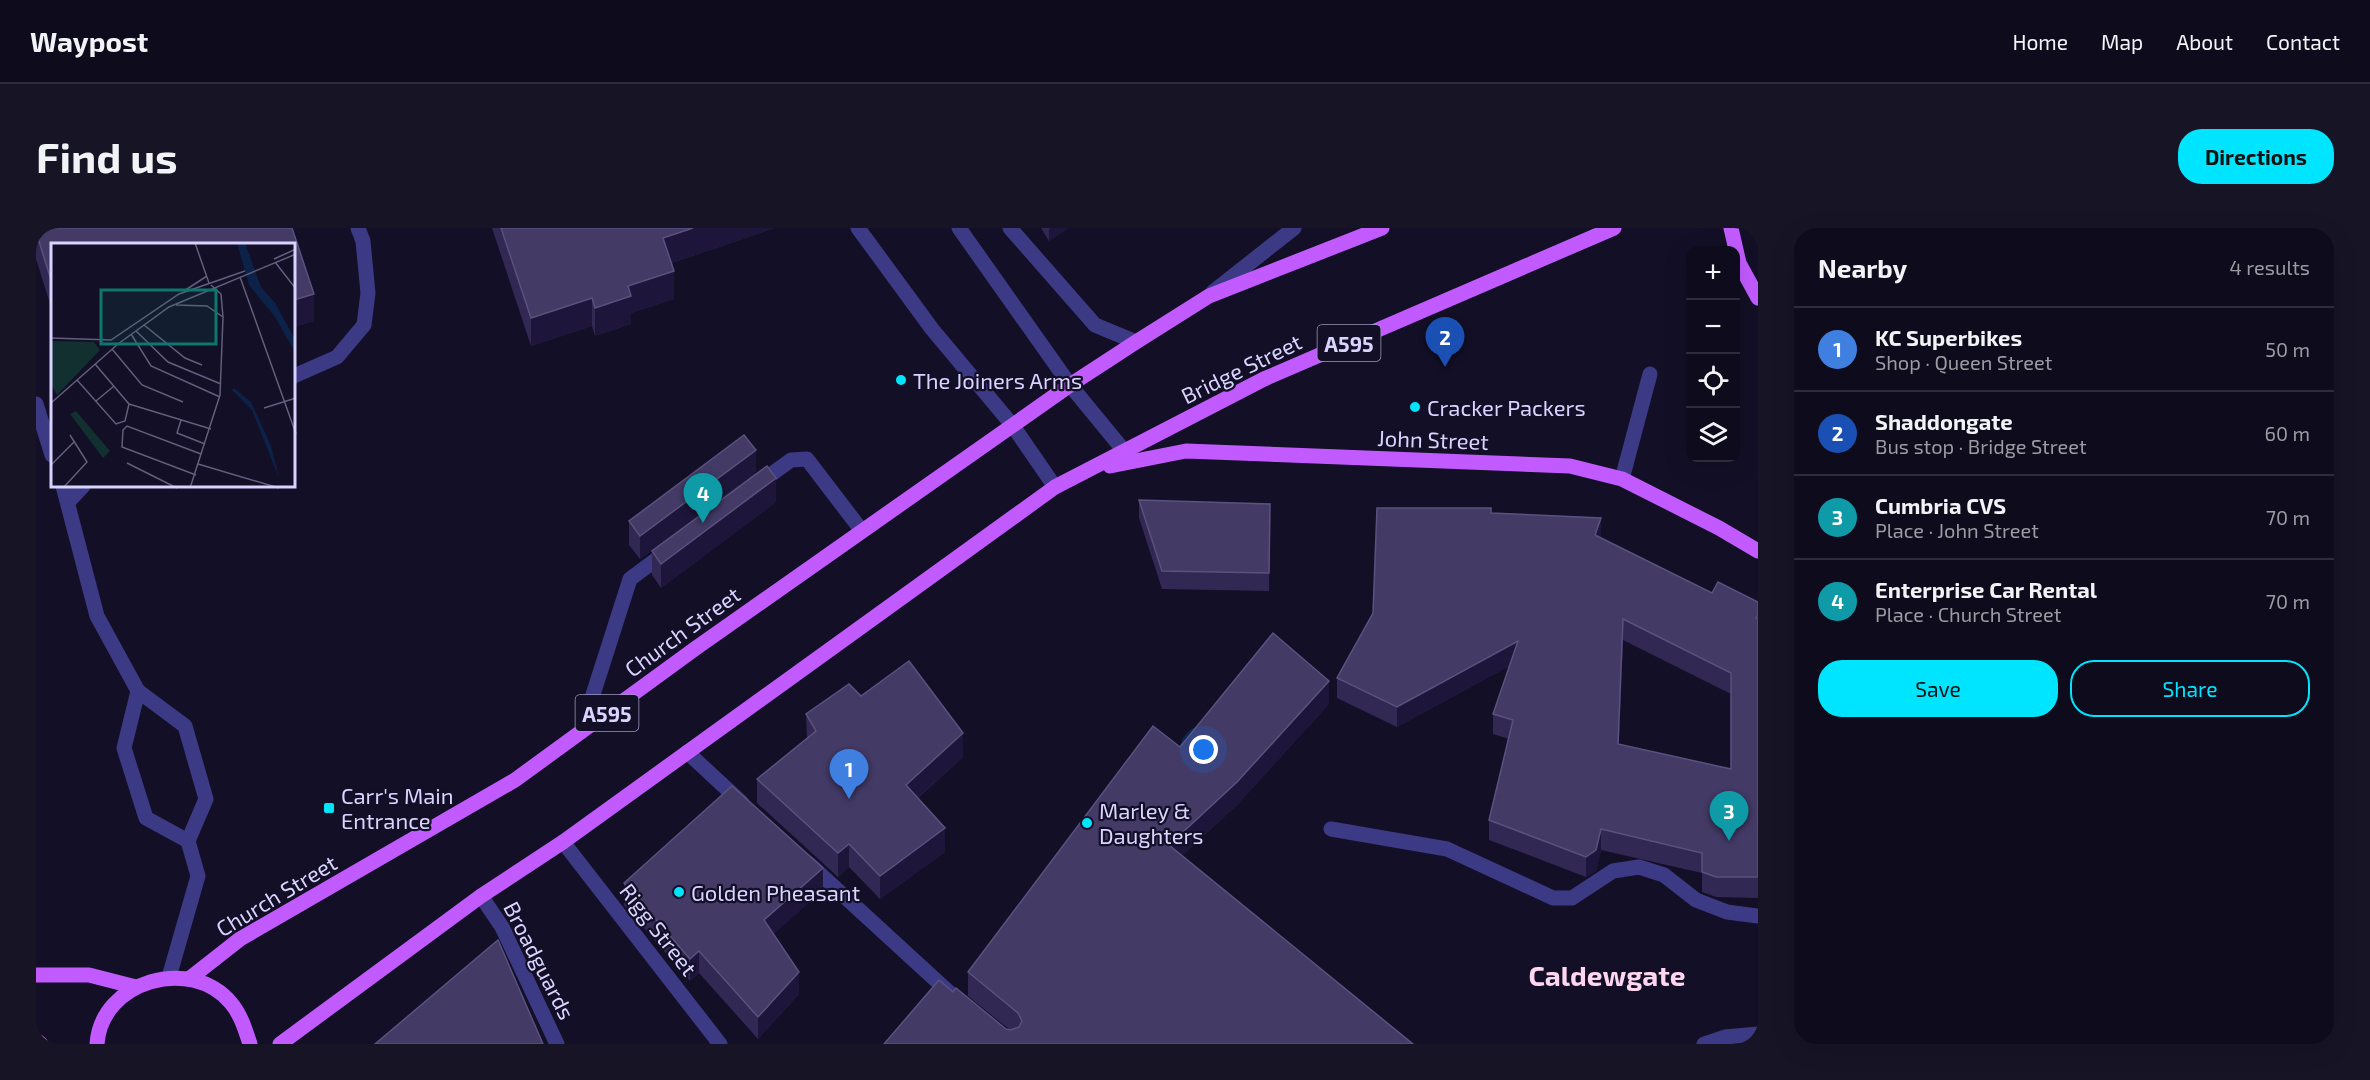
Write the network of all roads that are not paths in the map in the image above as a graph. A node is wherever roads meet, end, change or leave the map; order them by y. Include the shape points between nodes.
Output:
1 (358, 228) edge
2 (858, 228) edge
3 (959, 228) edge
4 (1010, 228) edge
5 (1294, 228) edge
6 (1382, 228) edge
7 (1614, 228) edge
8 (1731, 228) edge
9 (1209, 296) junction
10 (1758, 298) edge
11 (1136, 342) junction
12 (1650, 374) dead end
13 (296, 375) edge
14 (1070, 385) junction
15 (36, 404) edge
16 (1013, 426) junction
17 (51, 452) edge
18 (1125, 452) junction
19 (1089, 470) junction
20 (1622, 480) junction
21 (1054, 487) junction
22 (64, 488) edge
23 (81, 488) edge
24 (743, 495) edge
25 (68, 502) junction
26 (862, 531) junction
27 (677, 544) edge
28 (1758, 551) edge
29 (138, 691) junction
30 (580, 732) junction
31 (687, 752) junction
32 (755, 814) edge
33 (1331, 829) dead end
34 (188, 841) junction
35 (563, 842) junction
36 (798, 854) edge
37 (482, 896) junction
38 (1758, 916) edge
39 (36, 975) edge
40 (169, 977) junction
41 (189, 979) junction
42 (136, 987) junction
43 (962, 1005) edge
44 (1758, 1034) edge
45 (36, 1040) edge
46 (41, 1044) edge
47 (97, 1044) edge
48 (250, 1044) edge
49 (280, 1044) edge
50 (557, 1044) edge
51 (720, 1044) edge
52 (1704, 1044) edge

1 - 13 street via 363,240 368,293 364,325 337,357
2 - 16 street via 932,329
3 - 14 street
4 - 11 street via 1095,325
5 - 9 street
6 - 9 main road, A595
7 - 18 main road, Bridge Street / A595 via 1264,379
8 - 10 main road via 1739,263
9 - 11 main road, A595
11 - 14 main road, A595
12 - 20 street
14 - 16 main road, A595
14 - 18 street
15 - 17 street
16 - 21 street
16 - 26 main road, Church Street / A595
18 - 19 main road, Bridge Street / A595
19 - 20 main road, John Street via 1186,451 1570,466
19 - 21 main road, A595
20 - 28 main road, John Street
21 - 31 main road, A595
22 - 25 street
23 - 25 street
24 - 26 street via 791,460 807,459
25 - 29 street via 97,616
26 - 30 main road, Church Street / A595
27 - 30 street via 630,579
29 - 34 street via 124,748 146,818
29 - 34 street via 185,726 206,800
30 - 41 main road, Church Street / A595 via 465,811 240,939
31 - 32 street
31 - 35 main road, A595
33 - 38 street via 1447,849 1553,898 1572,898 1613,871 1640,867 1664,875 1696,900 1727,912
34 - 40 street via 198,876
35 - 37 main road, A595
35 - 51 street, Rigg Street
36 - 43 street
37 - 49 main road, A595
37 - 50 street, Broadguards via 502,927
39 - 42 main road via 88,975
40 - 41 main road
40 - 42 main road
41 - 48 main road via 211,987 230,1002 243,1022
42 - 47 main road via 118,1000 105,1018
44 - 52 street via 1725,1037
45 - 46 main road

